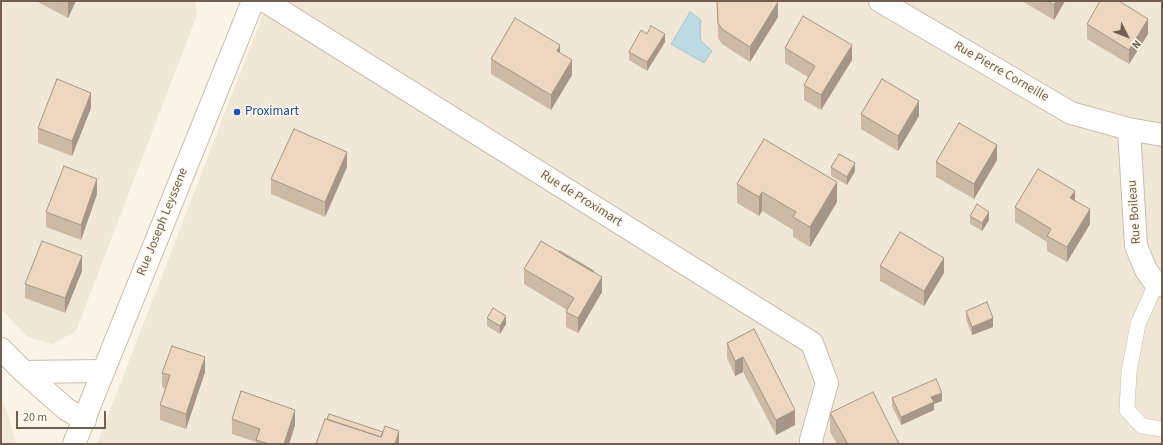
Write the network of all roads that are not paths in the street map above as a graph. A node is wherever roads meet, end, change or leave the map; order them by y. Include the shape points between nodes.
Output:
1 (253, 1) edge
2 (265, 1) edge
3 (880, 1) edge
4 (1129, 129) junction
5 (1162, 135) edge
6 (1159, 284) edge
7 (1, 349) edge
8 (103, 371) junction
9 (24, 372) junction
10 (85, 420) junction
11 (1162, 429) edge
12 (811, 442) edge
13 (74, 444) edge

1 - 8 street, Rue Joseph Leyssene
2 - 12 street, Rue de Proximart via 812,343 827,383
3 - 4 street, Rue Pierre Corneille via 1071,113
4 - 5 street, Rue Pierre Corneille
4 - 6 street, Rue Boileau via 1136,246 1146,270
6 - 11 lane via 1138,324 1129,372 1127,410 1142,426
7 - 9 street
8 - 9 street
8 - 10 street, Rue Joseph Leyssene
9 - 10 street via 66,409
10 - 13 street, Rue Joseph Leyssene

